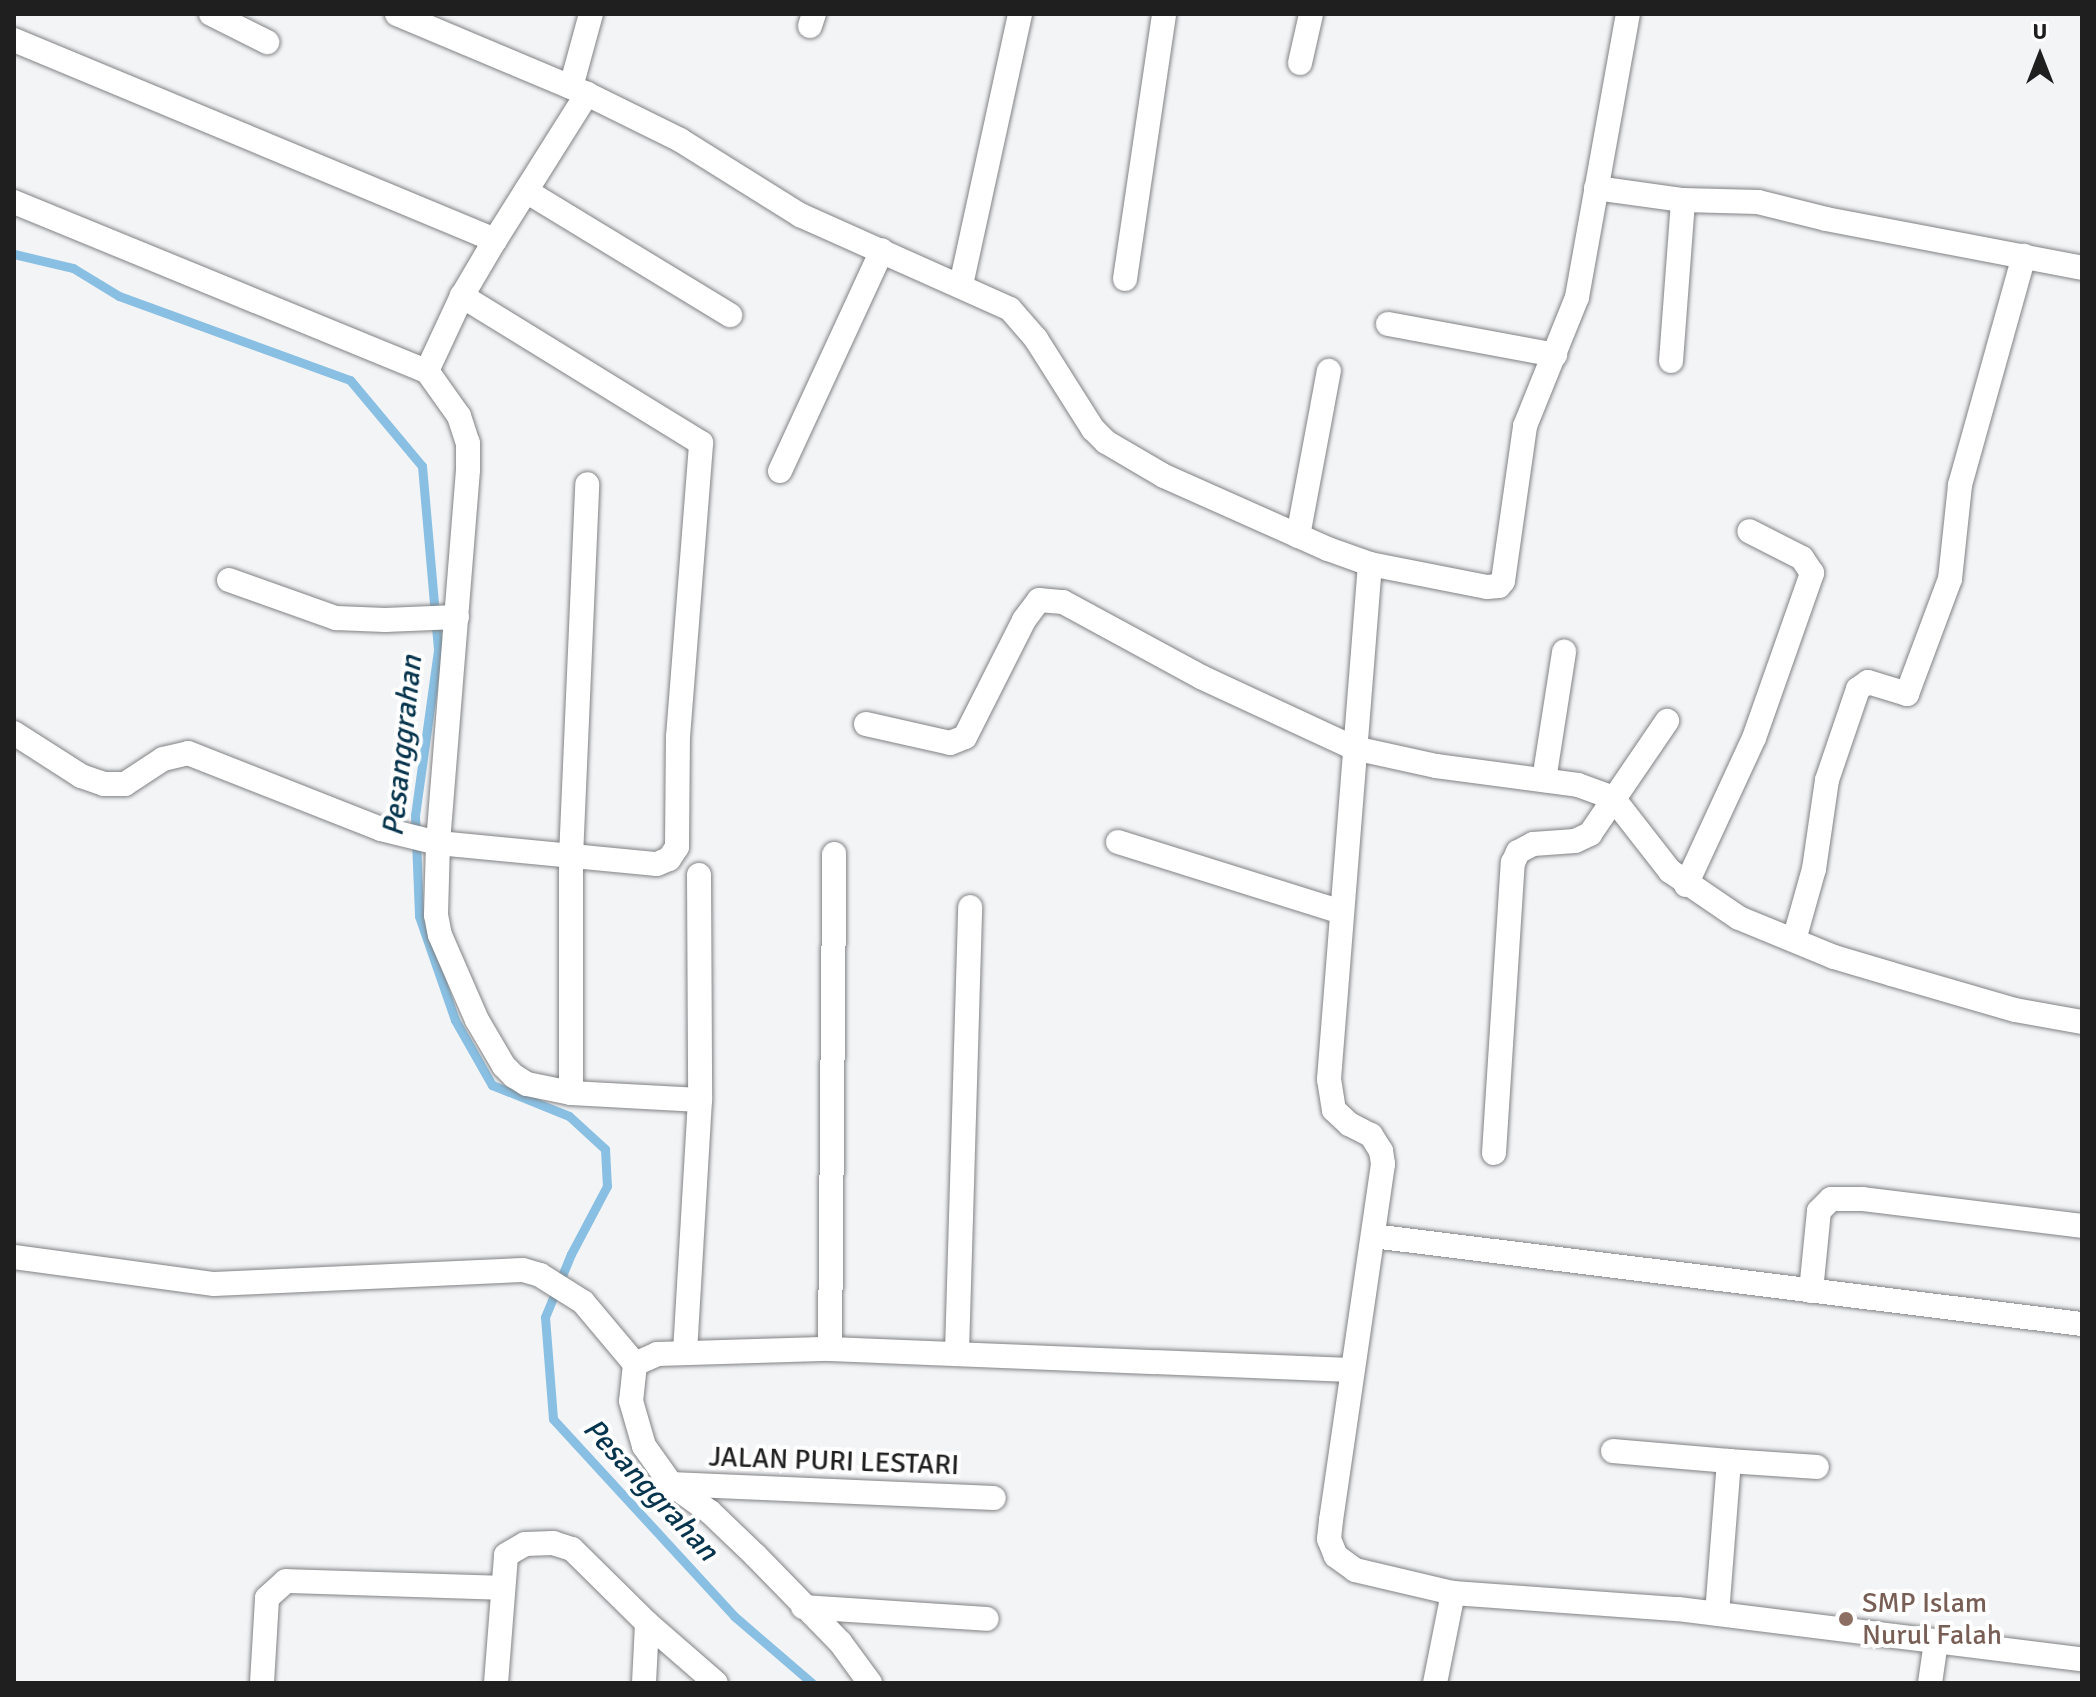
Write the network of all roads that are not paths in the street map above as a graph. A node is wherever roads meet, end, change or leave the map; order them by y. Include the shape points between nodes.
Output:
1 (211, 14) edge
2 (397, 14) edge
3 (591, 14) edge
4 (1020, 14) edge
5 (1164, 14) edge
6 (1311, 14) edge
7 (1628, 14) edge
8 (427, 20) edge
9 (14, 40) edge
10 (267, 42) dead end
11 (1300, 63) dead end
12 (579, 91) junction
13 (1596, 188) junction
14 (526, 191) junction
15 (1683, 200) junction
16 (14, 202) edge
17 (495, 240) junction
18 (882, 250) junction
19 (2024, 256) junction
20 (2082, 268) edge
21 (1125, 279) dead end
22 (961, 285) junction
23 (462, 296) junction
24 (730, 315) dead end
25 (1388, 324) dead end
26 (1555, 355) junction
27 (1671, 361) dead end
28 (427, 371) junction
29 (1329, 371) dead end
30 (780, 471) dead end
31 (587, 484) dead end
32 (1749, 531) dead end
33 (1298, 536) junction
34 (1370, 564) junction
35 (229, 580) dead end
36 (450, 617) junction
37 (1564, 652) dead end
38 (1667, 721) dead end
39 (866, 724) dead end
40 (14, 733) edge
41 (1354, 748) junction
42 (1544, 780) junction
43 (1613, 798) junction
44 (433, 841) junction
45 (1118, 842) dead end
46 (834, 854) dead end
47 (571, 857) junction
48 (699, 875) dead end
49 (1686, 885) junction
50 (970, 907) dead end
51 (1341, 912) junction
52 (1794, 940) junction
53 (2082, 1022) edge
54 (571, 1093) junction
55 (700, 1100) junction
56 (1494, 1153) dead end
57 (2082, 1226) edge
58 (1373, 1236) junction
59 (14, 1257) edge
60 (1811, 1291) junction
61 (2082, 1324) edge
62 (830, 1349) junction
63 (685, 1352) junction
64 (957, 1352) junction
65 (635, 1364) junction
66 (1351, 1370) junction
67 (1613, 1451) dead end
68 (1729, 1461) junction
69 (1817, 1467) dead end
70 (671, 1484) junction
71 (994, 1498) dead end
72 (503, 1588) junction
73 (1453, 1593) junction
74 (803, 1607) junction
75 (1717, 1614) junction
76 (987, 1619) dead end
77 (647, 1623) junction
78 (1936, 1642) junction
79 (2082, 1659) edge
80 (262, 1683) edge
81 (496, 1683) edge
82 (644, 1683) edge
83 (716, 1683) edge
84 (870, 1683) edge
85 (1435, 1683) edge
86 (1930, 1683) edge

1 - 10 street
2 - 8 street
3 - 12 street
4 - 22 street
5 - 21 street
6 - 11 street
7 - 13 street
8 - 12 street
9 - 17 street
12 - 14 street
12 - 18 street via 680,140 800,215
13 - 15 street
13 - 26 street via 1577,297
14 - 17 street
14 - 24 street
15 - 19 street via 1758,202
15 - 27 street
16 - 28 street
17 - 23 street
18 - 22 street
18 - 30 street
19 - 20 street
19 - 52 street via 1960,485 1950,579 1907,694 1868,682 1858,689 1827,780 1814,869
22 - 33 street via 1010,309 1024,324 1082,415 1106,442 1164,476
23 - 28 street
23 - 47 street via 701,443 678,737 677,847 657,864
25 - 26 street
26 - 34 street via 1525,426 1505,575 1499,586
28 - 36 street via 459,416 468,443
29 - 33 street
31 - 47 street
32 - 49 street via 1802,558 1812,573 1754,738
33 - 34 street
34 - 41 street
35 - 36 street via 336,618
36 - 44 street
37 - 42 street
38 - 43 street
39 - 41 street via 950,743 965,737 1039,600 1063,602 1201,677
40 - 44 street via 81,776 104,784 125,784 163,759 188,753 381,829
41 - 42 street via 1436,766
41 - 51 street
42 - 43 street via 1591,788
43 - 49 street via 1655,855
43 - 56 street via 1585,839 1533,844 1518,852 1513,863
44 - 47 street
44 - 54 street via 440,935 477,1020 514,1076
45 - 51 street
46 - 62 street
47 - 54 street
48 - 55 street
49 - 52 street via 1739,918
50 - 64 street
51 - 58 street via 1329,1093 1334,1110 1371,1135 1381,1151
52 - 53 street via 1834,957 2015,1010
54 - 55 street
55 - 63 street
57 - 60 street via 1831,1199 1819,1211
58 - 60 street
58 - 66 street
59 - 65 street via 214,1284 523,1270 583,1302
60 - 61 street
62 - 63 street
62 - 64 street
63 - 65 street via 657,1354
64 - 66 street
65 - 70 street via 631,1401 644,1446
66 - 73 street via 1329,1539 1336,1556 1355,1570
67 - 68 street
68 - 69 street
68 - 75 street
70 - 71 street, JALAN PURI LESTARI
70 - 74 street via 710,1512
72 - 77 street via 506,1555 513,1548 553,1543 572,1549
72 - 80 street via 286,1581 267,1598
72 - 81 street
73 - 75 street
73 - 85 street
74 - 76 street
74 - 84 street via 840,1642
75 - 78 street
77 - 82 street
77 - 83 street
78 - 79 street
78 - 86 street

